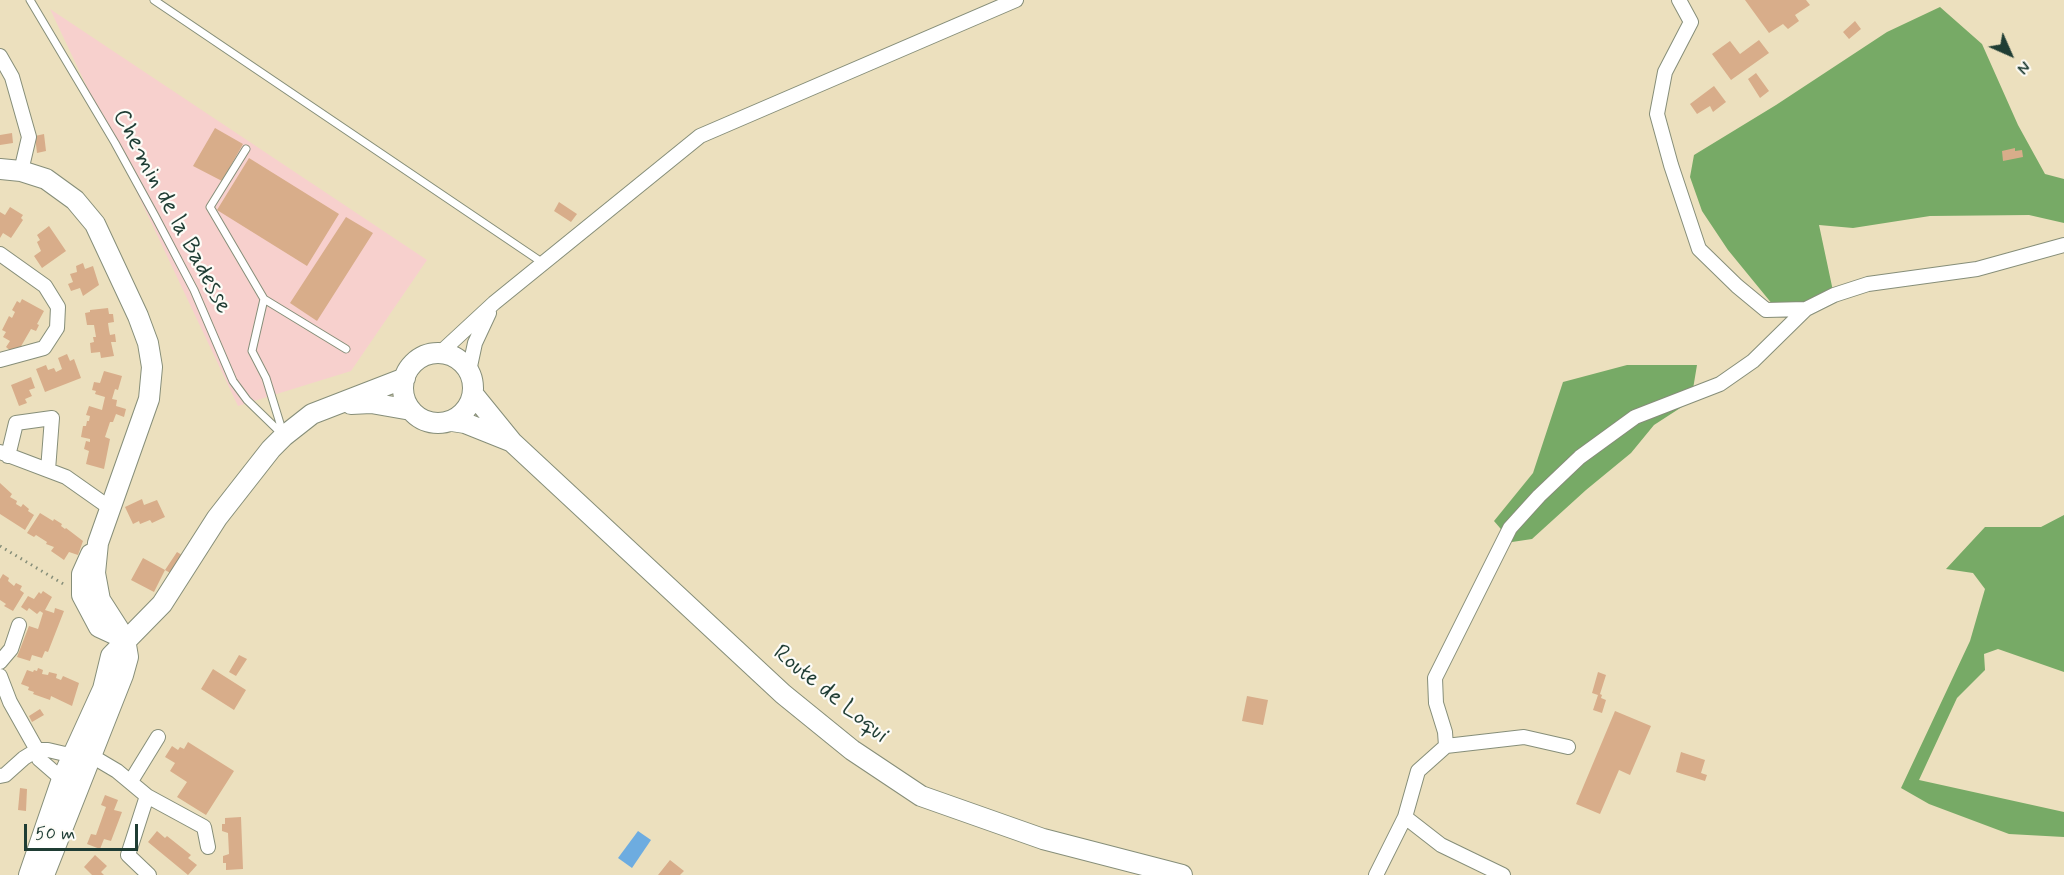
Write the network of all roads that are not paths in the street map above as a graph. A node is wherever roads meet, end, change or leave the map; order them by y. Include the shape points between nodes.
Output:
1 (30, 0) edge
2 (154, 0) edge
3 (1016, 0) edge
4 (1679, 0) edge
5 (0, 56) edge
6 (246, 149) dead end
7 (0, 169) edge
8 (21, 171) junction
9 (2064, 245) edge
10 (0, 255) edge
11 (543, 263) junction
12 (264, 299) junction
13 (494, 303) junction
14 (1806, 309) junction
15 (346, 349) dead end
16 (440, 353) junction
17 (0, 360) edge
18 (469, 371) junction
19 (405, 378) junction
20 (473, 394) junction
21 (339, 404) junction
22 (411, 410) junction
23 (452, 421) junction
24 (284, 436) junction
25 (512, 442) junction
26 (4, 454) edge
27 (48, 470) junction
28 (110, 508) junction
29 (98, 543) junction
30 (19, 626) dead end
31 (125, 639) junction
32 (0, 662) edge
33 (0, 676) edge
34 (158, 737) dead end
35 (1446, 746) junction
36 (1568, 747) dead end
37 (37, 750) junction
38 (82, 754) junction
39 (0, 776) edge
40 (62, 779) junction
41 (131, 782) junction
42 (147, 796) junction
43 (1405, 817) junction
44 (208, 847) dead end
45 (28, 875) edge
46 (44, 875) edge
47 (149, 875) edge
48 (1182, 875) edge
49 (1376, 875) edge
50 (1503, 875) edge

1 - 24 lane, Chemin de la Badesse via 155,216 194,290 233,381
2 - 11 lane
3 - 11 street via 700,136
4 - 14 street via 1691,22 1665,72 1657,114 1699,249 1766,310
5 - 8 street via 12,77 29,137
6 - 12 lane via 210,207
7 - 8 main road
8 - 28 main road via 46,180 75,200 95,224 148,343 152,367 149,399
9 - 14 street via 1977,269 1868,284
10 - 17 street via 45,286 58,307 57,328 44,348
11 - 13 street
12 - 15 lane
12 - 24 lane via 252,351 266,378
13 - 16 street
13 - 18 street via 475,343
14 - 35 street via 1753,361 1720,384 1635,417 1580,457 1510,528 1435,678 1436,703
16 - 18 main road via 461,362
16 - 19 main road via 418,360
18 - 20 main road
19 - 21 main road
19 - 22 main road via 405,400
20 - 23 main road via 469,406
20 - 25 main road, Route de Loqui
21 - 22 main road via 371,403
21 - 24 main road via 312,414
22 - 23 main road via 429,422
23 - 25 main road, Route de Loqui
24 - 31 main road via 217,518 162,604
25 - 48 main road, Route de Loqui via 783,694 852,750 921,796 1043,839
26 - 27 street
26 - 27 street via 16,423 52,418
27 - 28 street via 66,477
28 - 29 main road
29 - 31 main road via 95,573 100,600
29 - 31 main road via 82,574 82,593 99,627
30 - 32 street via 11,649
31 - 38 main road via 128,657 123,675
33 - 37 street
34 - 41 street
35 - 36 street via 1524,737
35 - 43 street via 1418,771
37 - 38 street
37 - 39 street
37 - 40 street via 39,759
38 - 40 main road
38 - 41 street
38 - 46 main road
40 - 45 main road
41 - 42 street
42 - 44 street via 204,827
42 - 47 street via 128,855
43 - 49 street
43 - 50 street via 1441,844

